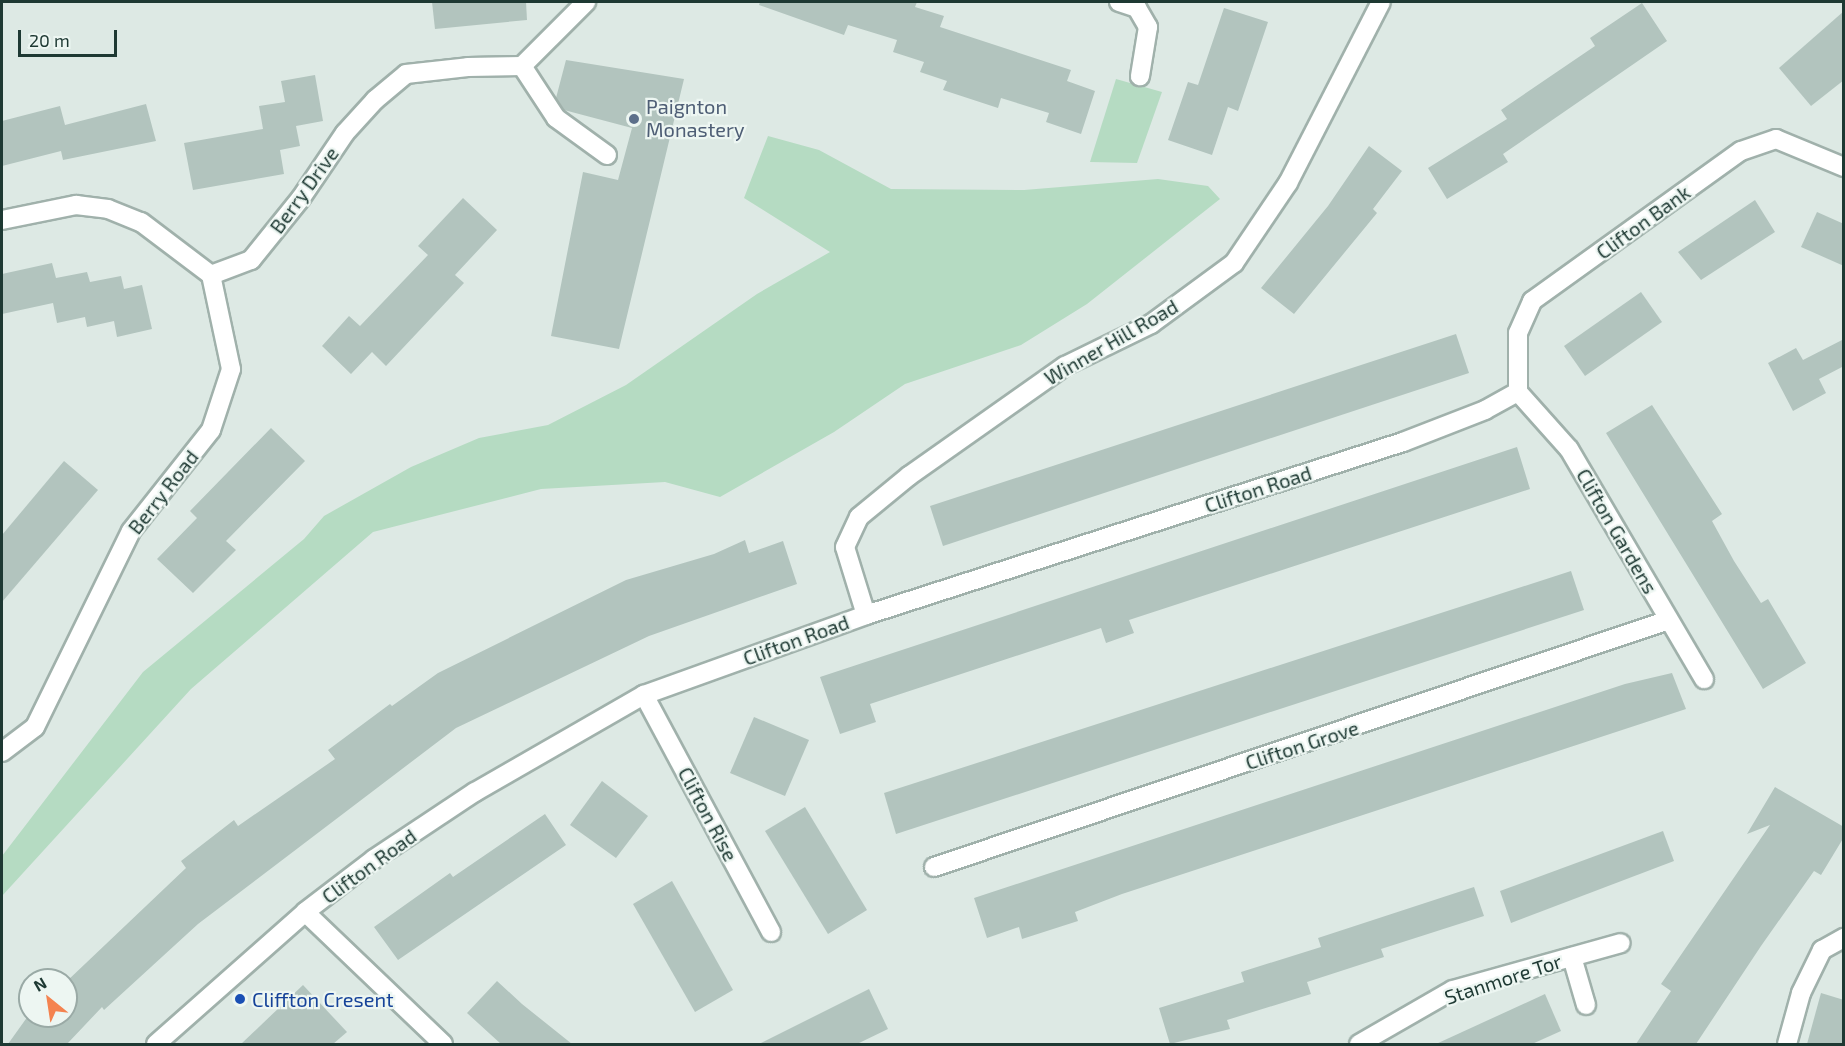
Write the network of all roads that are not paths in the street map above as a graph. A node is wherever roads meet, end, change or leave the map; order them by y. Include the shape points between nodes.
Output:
1 (586, 2) edge
2 (1119, 2) edge
3 (1381, 2) edge
4 (522, 66) junction
5 (1140, 76) dead end
6 (607, 155) dead end
7 (1844, 167) edge
8 (2, 220) edge
9 (211, 275) junction
10 (1518, 392) junction
11 (866, 615) junction
12 (1669, 620) junction
13 (1704, 679) dead end
14 (644, 695) junction
15 (2, 752) edge
16 (934, 867) dead end
17 (305, 912) junction
18 (771, 932) dead end
19 (1844, 938) edge
20 (1621, 944) dead end
21 (1572, 957) junction
22 (1586, 1005) dead end
23 (156, 1044) edge
24 (443, 1044) edge
25 (1359, 1044) edge
26 (1787, 1044) edge

1 - 4 street
2 - 5 street via 1137,8 1148,27
3 - 11 street, Winner Hill Road via 1288,183 1234,263 1151,324 1065,366 909,476 859,517 846,547
4 - 6 street via 556,118
4 - 9 street, Berry Drive via 406,74 375,100 345,134 251,260
7 - 10 street, Clifton Bank via 1776,139 1741,152 1532,301 1518,333
8 - 9 street via 76,206 108,209 141,222
9 - 15 street, Berry Road via 231,369 211,430 131,531 35,727
10 - 11 street, Clifton Road via 1485,411 1403,442
10 - 12 street, Clifton Gardens via 1569,449
11 - 14 street, Clifton Road
12 - 13 street, Clifton Gardens
12 - 16 street, Clifton Grove via 1616,641
14 - 17 street, Clifton Road via 475,792 374,859
14 - 18 street, Clifton Rise
17 - 23 street, Clifton Road
17 - 24 street
19 - 26 street via 1822,950 1801,993
20 - 21 street, Stanmore Tor
21 - 22 street
21 - 25 street, Stanmore Tor via 1453,990

